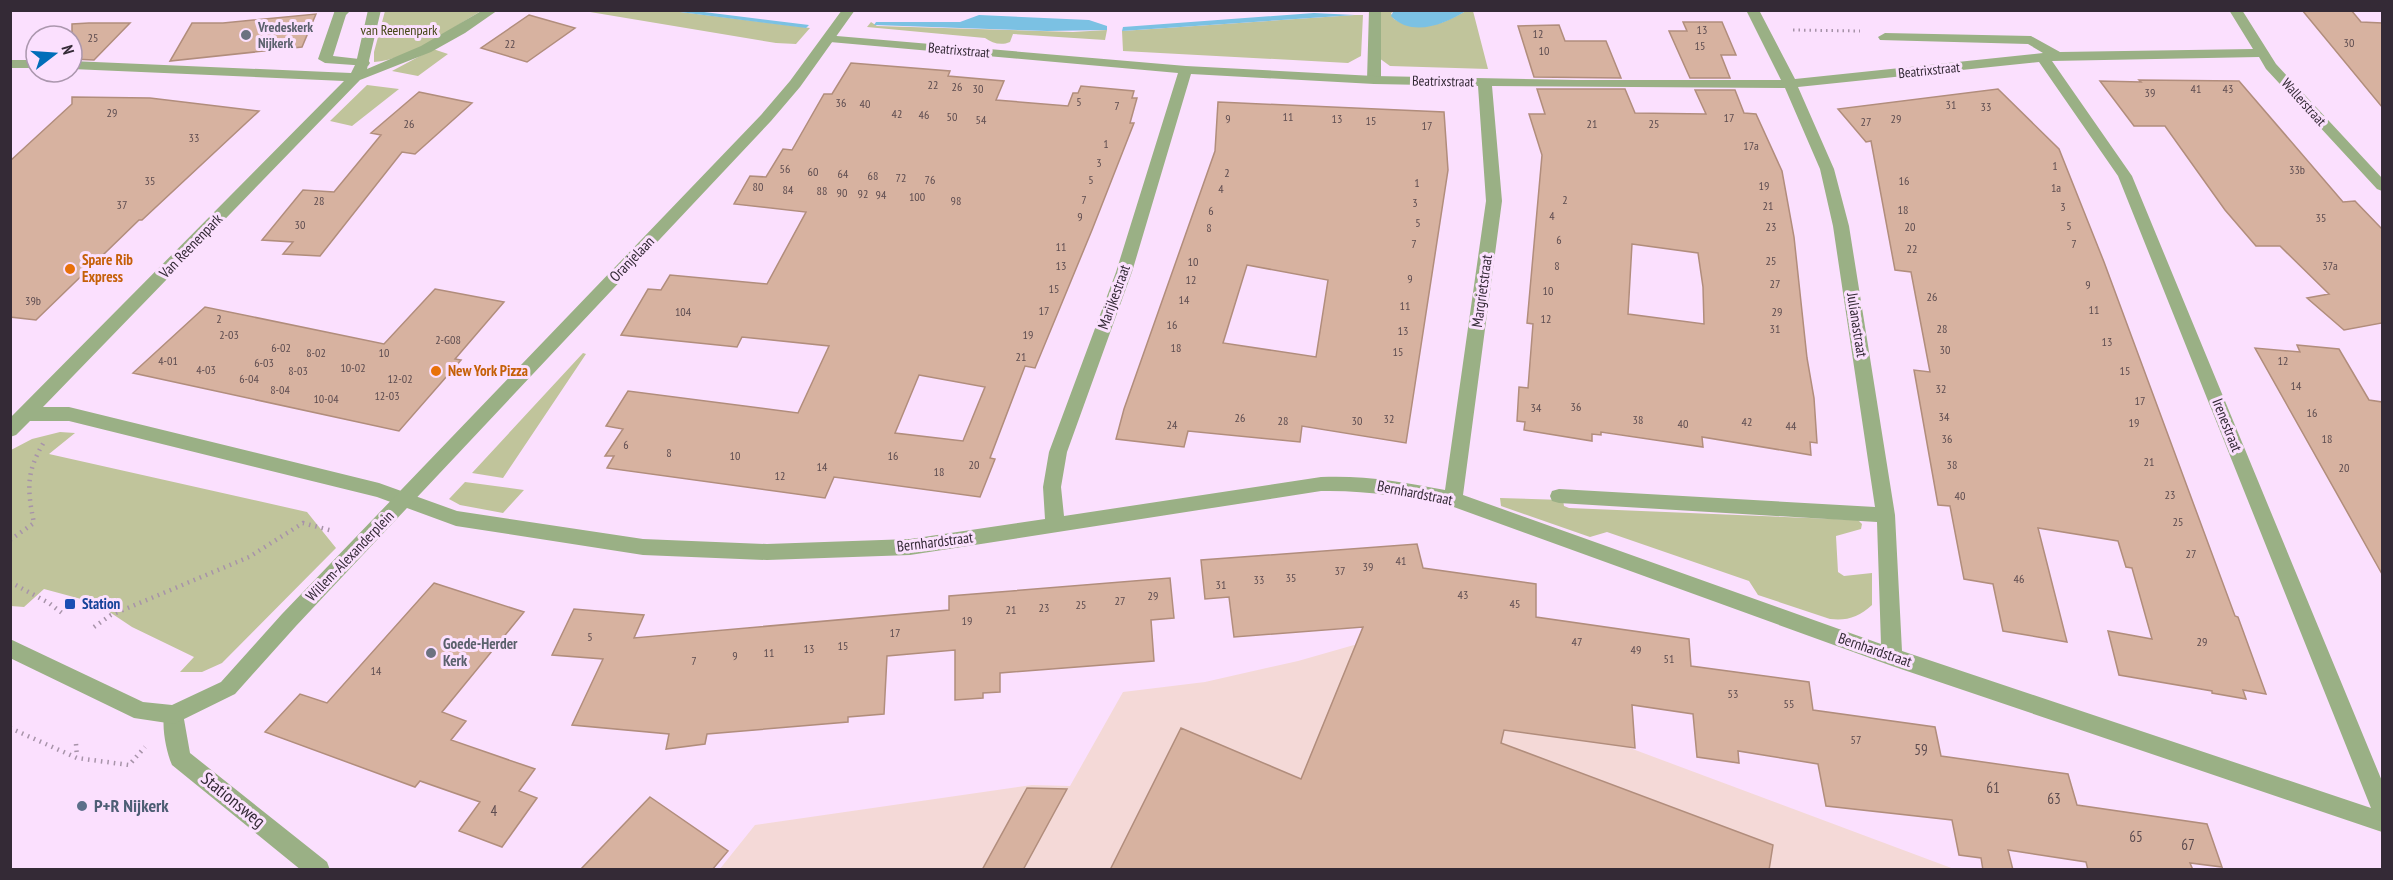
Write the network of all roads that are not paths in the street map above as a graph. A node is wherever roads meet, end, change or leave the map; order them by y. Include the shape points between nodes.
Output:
1 (345, 10) edge
2 (375, 10) edge
3 (492, 10) edge
4 (849, 10) edge
5 (1375, 10) edge
6 (1752, 10) edge
7 (2235, 10) edge
8 (1885, 37) road end
9 (830, 38) junction
10 (2261, 53) junction
11 (2050, 57) junction
12 (84, 65) edge
13 (359, 70) junction
14 (1186, 70) junction
15 (1374, 80) junction
16 (1485, 82) junction
17 (1790, 84) junction
18 (2382, 186) edge
19 (26, 414) junction
20 (10, 430) edge
21 (1559, 496) dead end
22 (1453, 499) junction
23 (405, 500) junction
24 (1886, 515) junction
25 (1055, 524) junction
26 (10, 648) edge
27 (1892, 657) junction
28 (174, 716) junction
29 (2382, 807) edge
30 (2382, 822) edge
31 (319, 870) edge

1 - 13 street via 340,13 325,59
2 - 13 street
3 - 13 street, Van Reenenpark via 393,64
4 - 9 street, Oranjelaan
5 - 15 street
6 - 17 street, Julianastraat
7 - 10 street, Wallerstraat
8 - 11 street, Beatrixstraat via 2031,40
9 - 14 street, Beatrixstraat
9 - 23 street, Oranjelaan via 753,132
10 - 11 street, Beatrixstraat
10 - 18 street, Wallerstraat
11 - 17 street, Beatrixstraat
11 - 29 street, Irenestraat via 2125,176
12 - 13 street, Van Reenenpark
13 - 19 street, Van Reenenpark
14 - 15 street, Beatrixstraat
14 - 25 street, Marijkestraat via 1124,272 1058,452 1052,487
15 - 16 street, Beatrixstraat
16 - 17 street, Beatrixstraat
16 - 22 street, Margrietstraat via 1494,201
17 - 24 street, Julianastraat via 1827,169 1841,226
19 - 20 street
19 - 23 street, Willem-Alexanderplein via 69,414 379,490
21 - 24 street
22 - 25 street, Bernhardstraat via 1379,485 1321,484
22 - 27 street, Bernhardstraat
23 - 25 street, Bernhardstraat via 456,518 516,529 643,547 714,551 910,547
23 - 28 street, Willem-Alexanderplein via 228,688
24 - 27 street, Julianastraat
26 - 28 street via 141,711
27 - 30 street, Bernhardstraat
28 - 31 street, Stationsweg via 180,758

